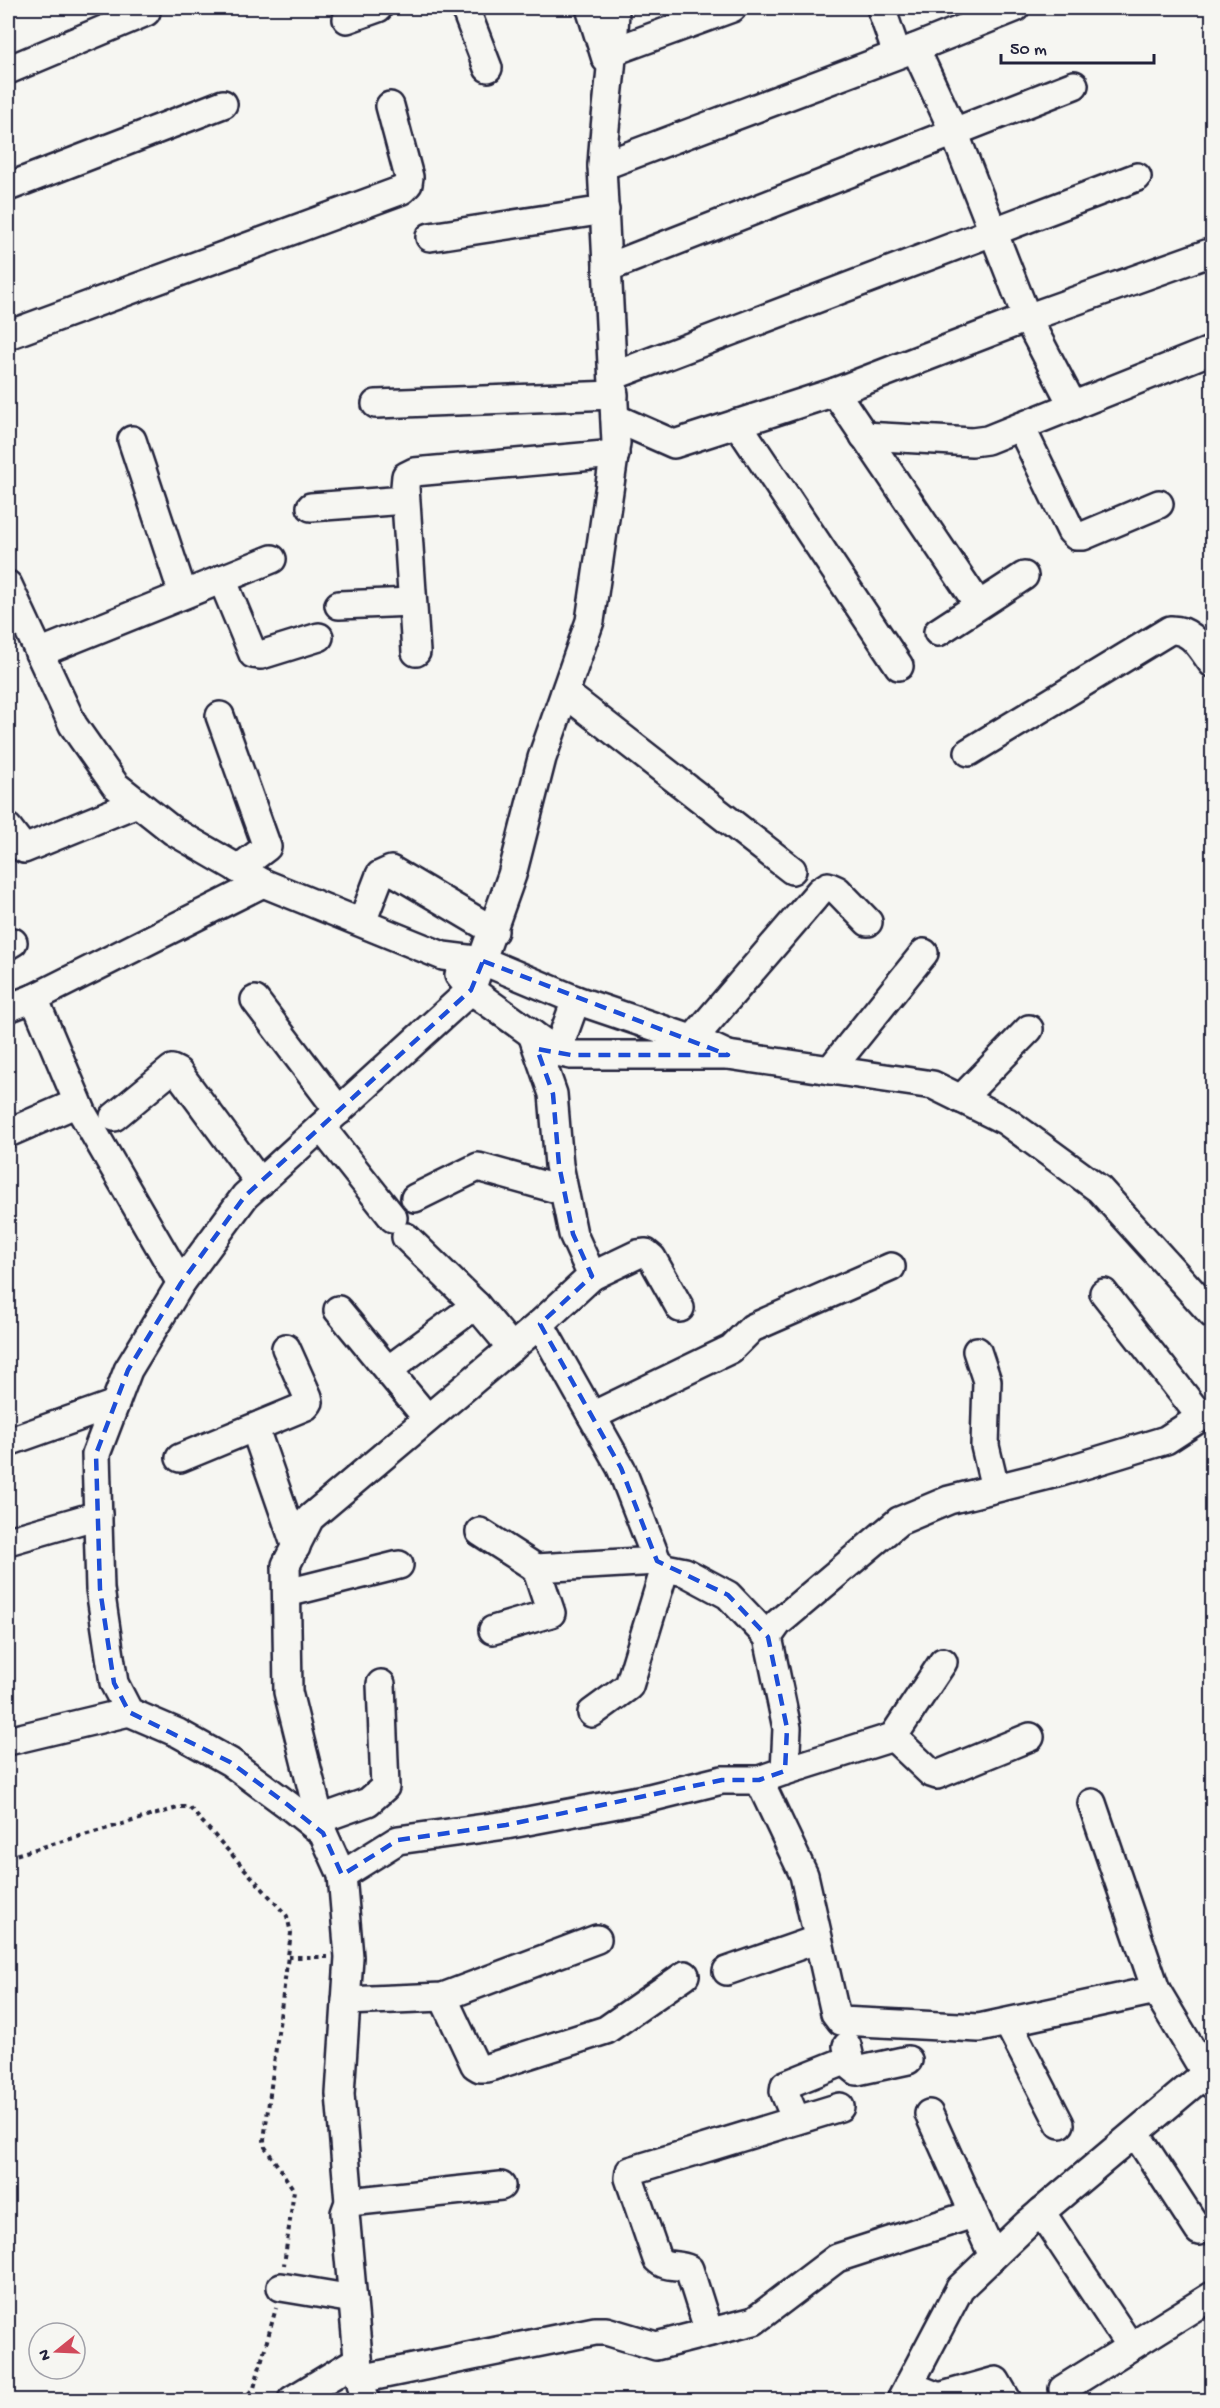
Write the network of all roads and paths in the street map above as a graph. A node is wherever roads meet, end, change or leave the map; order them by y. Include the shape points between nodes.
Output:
1 (378, 8) edge
2 (465, 8) edge
3 (590, 8) edge
4 (615, 8) edge
5 (732, 8) edge
6 (881, 8) edge
7 (1015, 8) edge
8 (146, 12) dead end
9 (348, 19) dead end
10 (906, 51) junction
11 (613, 63) junction
12 (488, 68) dead end
13 (8, 70) edge
14 (1074, 85) dead end
15 (223, 104) dead end
16 (390, 106) dead end
17 (954, 132) junction
18 (602, 165) junction
19 (1137, 177) dead end
20 (8, 187) edge
21 (604, 210) junction
22 (994, 231) junction
23 (430, 237) dead end
24 (1212, 252) edge
25 (607, 268) junction
26 (1027, 318) junction
27 (8, 335) edge
28 (1212, 350) edge
29 (835, 392) junction
30 (614, 396) junction
31 (376, 404) dead end
32 (1073, 406) junction
33 (737, 423) junction
34 (1022, 427) junction
35 (864, 435) junction
36 (132, 440) dead end
37 (615, 454) junction
38 (405, 500) junction
39 (1159, 504) dead end
40 (312, 507) dead end
41 (272, 559) dead end
42 (1024, 576) dead end
43 (222, 579) junction
44 (8, 585) edge
45 (183, 594) junction
46 (412, 602) junction
47 (978, 604) junction
48 (339, 605) dead end
49 (938, 632) dead end
50 (319, 637) dead end
51 (26, 643) edge
52 (416, 652) dead end
53 (1212, 663) edge
54 (899, 666) dead end
55 (565, 693) junction
56 (220, 716) dead end
57 (969, 752) dead end
58 (137, 803) junction
59 (8, 828) edge
60 (238, 869) junction
61 (792, 870) dead end
62 (263, 883) junction
63 (363, 922) junction
64 (868, 922) dead end
65 (494, 931) junction
66 (924, 953) dead end
67 (443, 956) junction
68 (483, 961) junction
69 (471, 990) junction
70 (34, 998) junction
71 (255, 1000) dead end
72 (576, 1000) junction
73 (8, 1008) edge
74 (607, 1010) junction
75 (1029, 1029) dead end
76 (532, 1034) junction
77 (693, 1040) junction
78 (557, 1052) junction
79 (596, 1055) junction
80 (728, 1055) junction
81 (830, 1070) junction
82 (961, 1099) junction
83 (77, 1103) junction
84 (114, 1117) dead end
85 (330, 1119) junction
86 (8, 1133) edge
87 (260, 1183) junction
88 (564, 1191) junction
89 (415, 1198) dead end
90 (891, 1267) dead end
91 (592, 1276) junction
92 (181, 1283) junction
93 (1104, 1293) dead end
94 (476, 1305) junction
95 (680, 1308) dead end
96 (338, 1310) dead end
97 (1212, 1314) edge
98 (540, 1324) junction
99 (286, 1348) dead end
100 (512, 1348) junction
101 (977, 1351) dead end
102 (388, 1370) junction
103 (115, 1404) junction
104 (1207, 1414) edge
105 (592, 1416) junction
106 (427, 1418) junction
107 (255, 1429) junction
108 (8, 1442) edge
109 (180, 1458) dead end
110 (995, 1488) junction
111 (98, 1515) junction
112 (480, 1532) dead end
113 (8, 1540) edge
114 (296, 1547) junction
115 (661, 1564) junction
116 (399, 1565) dead end
117 (536, 1568) junction
118 (287, 1593) junction
119 (493, 1630) dead end
120 (768, 1637) junction
121 (943, 1662) dead end
122 (381, 1684) dead end
123 (129, 1712) junction
124 (592, 1713) dead end
125 (893, 1737) junction
126 (1030, 1737) dead end
127 (8, 1741) edge
128 (786, 1771) junction
129 (759, 1780) junction
130 (1092, 1803) dead end
131 (321, 1826) junction
132 (8, 1857) edge
133 (342, 1875) junction
134 (597, 1939) dead end
135 (816, 1940) junction
136 (288, 1957) junction
137 (349, 1957) junction
138 (727, 1971) dead end
139 (686, 1975) dead end
140 (1156, 1990) junction
141 (443, 1997) junction
142 (346, 2001) junction
143 (841, 2021) junction
144 (1008, 2023) junction
145 (850, 2059) junction
146 (908, 2060) dead end
147 (1210, 2076) edge
148 (840, 2107) dead end
149 (929, 2114) dead end
150 (796, 2120) junction
151 (1060, 2124) dead end
152 (1136, 2133) junction
153 (501, 2186) dead end
154 (349, 2202) junction
155 (1041, 2212) junction
156 (973, 2214) junction
157 (1199, 2231) dead end
158 (993, 2256) junction
159 (281, 2287) junction
160 (1212, 2296) edge
161 (353, 2299) junction
162 (709, 2332) junction
163 (1130, 2346) junction
164 (361, 2380) edge
165 (1063, 2389) dead end
166 (905, 2393) edge
167 (242, 2400) edge
168 (292, 2400) edge
169 (1007, 2400) edge

1 - 9 street
2 - 12 street
3 - 11 street
4 - 11 street
5 - 11 street
6 - 10 street
7 - 10 street
8 - 13 street
10 - 17 street
10 - 18 street
11 - 18 street
14 - 17 street
15 - 20 street
16 - 27 street via 409,177 402,190
17 - 22 street
17 - 25 street
18 - 21 street
19 - 22 street
21 - 23 street
21 - 25 street
22 - 26 street
22 - 30 street
24 - 26 street
25 - 30 street
26 - 29 street
26 - 32 street
28 - 32 street
29 - 33 street
29 - 35 street
30 - 31 street
30 - 33 street via 674,444
30 - 37 street
32 - 34 street
33 - 54 street
34 - 35 street via 972,442
34 - 39 street via 1076,536
35 - 47 street
36 - 45 street
37 - 38 street via 414,472 406,476
37 - 55 street via 590,621
38 - 40 street
38 - 46 street
41 - 43 street
42 - 47 street
43 - 45 street
43 - 50 street via 253,654
44 - 51 street
45 - 51 street
46 - 48 street
46 - 52 street
47 - 49 street
51 - 58 street via 115,785
53 - 57 street via 1190,634 1170,630
55 - 61 street
55 - 65 street via 542,758
56 - 60 street via 267,847
58 - 59 street via 24,849
58 - 60 street via 172,831
60 - 62 street
62 - 63 street
62 - 70 street
63 - 65 street via 380,875 391,870
63 - 67 street
64 - 77 street via 837,890 828,886 820,891
65 - 68 street
66 - 81 street
67 - 68 street
67 - 69 street
68 - 69 street
68 - 72 street
69 - 76 street
69 - 85 street
70 - 73 street
70 - 83 street
71 - 85 street
72 - 74 street
72 - 78 street
74 - 77 street
74 - 79 street
75 - 82 street
76 - 78 street
76 - 88 street via 553,1094
77 - 80 street
78 - 79 street
79 - 80 street
80 - 81 street
81 - 82 street via 933,1085
82 - 97 street via 1006,1121 1099,1189
83 - 86 street
83 - 92 street
84 - 87 street via 172,1069
85 - 87 street
85 - 94 street via 400,1228
87 - 92 street via 245,1196
88 - 89 street via 478,1167
88 - 91 street via 573,1234
90 - 105 street via 752,1328 731,1349
91 - 95 street via 646,1253
91 - 98 street
92 - 103 street via 128,1370
93 - 104 street
94 - 100 street
94 - 102 street
96 - 102 street
98 - 100 street
98 - 105 street
99 - 107 street via 309,1402
100 - 106 street
101 - 110 street via 987,1381 986,1446
102 - 106 street
103 - 108 street
103 - 111 street via 96,1454
104 - 110 street via 1166,1440
105 - 115 street via 621,1468
106 - 114 street via 310,1518
107 - 109 street
107 - 114 street
110 - 120 street via 949,1500 899,1521 778,1623
111 - 113 street
111 - 123 street via 100,1589 114,1683
112 - 117 street
114 - 118 street via 286,1565
115 - 117 street
115 - 120 street via 728,1595
115 - 124 street via 629,1686
116 - 118 street
117 - 119 street via 551,1613
118 - 131 street via 288,1692
120 - 128 street via 787,1728
121 - 125 street
122 - 131 street via 385,1787 368,1802
123 - 127 street
123 - 131 street via 230,1762
125 - 126 street via 937,1775
125 - 128 street
128 - 129 street
129 - 133 street via 722,1780 649,1798 398,1840
129 - 135 street via 804,1875
130 - 140 street
131 - 133 street
132 - 136 path via 189,1807 287,1916 291,1933
133 - 137 street
134 - 141 street
135 - 138 street
135 - 143 street via 835,2013
136 - 137 path
136 - 159 path via 264,2140 265,2148 294,2190
137 - 142 street
139 - 141 street via 606,2030 487,2068 475,2065
140 - 144 street
140 - 147 street
141 - 142 street
142 - 154 street via 340,2094
143 - 144 street via 963,2029
143 - 145 street
144 - 151 street
145 - 146 street via 857,2071
145 - 150 street via 785,2085
147 - 152 street
148 - 150 street
149 - 156 street
150 - 162 street via 630,2171 629,2178 657,2259 668,2266 689,2269
152 - 155 street
152 - 157 street
153 - 154 street
154 - 161 street via 345,2213
155 - 158 street
155 - 163 street
156 - 158 street
156 - 162 street via 837,2258 761,2318
158 - 166 street via 960,2288
159 - 161 street
159 - 167 path via 254,2388
160 - 163 street
161 - 164 street
162 - 164 street via 656,2346 595,2331
163 - 165 street
164 - 168 street
166 - 169 street via 939,2397 996,2381

